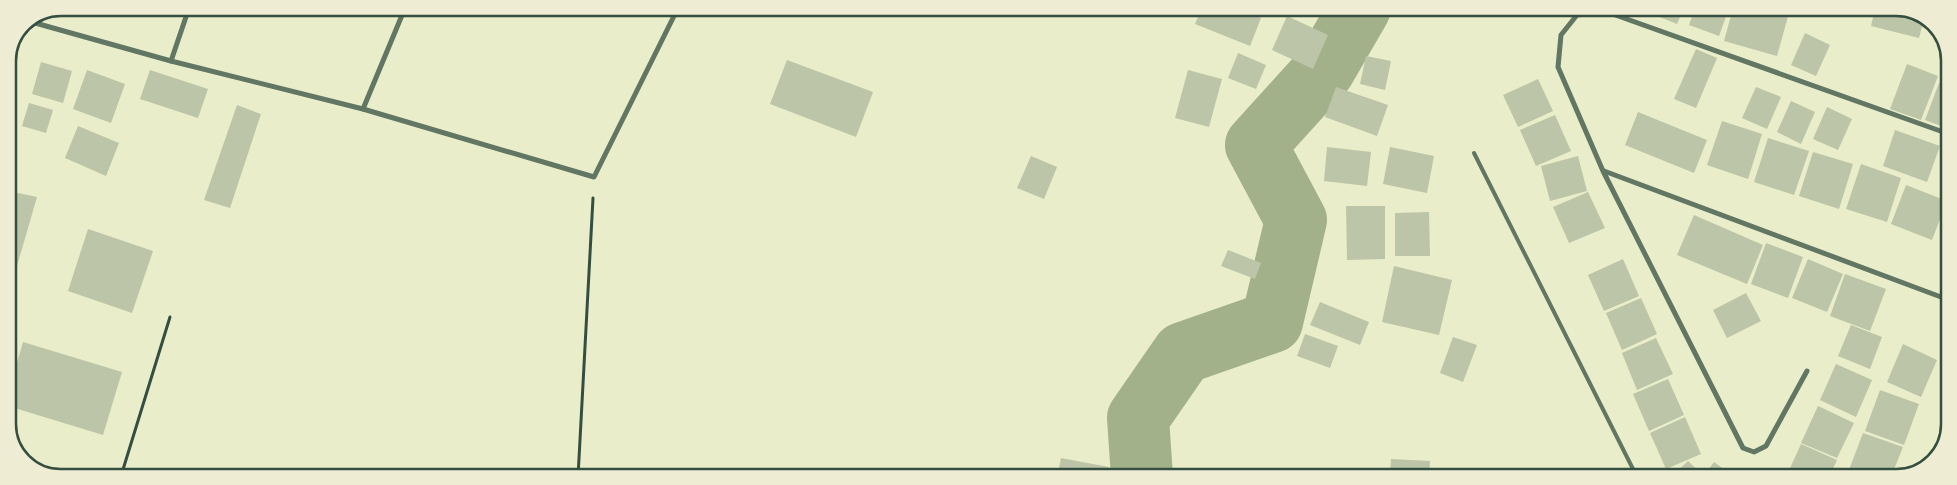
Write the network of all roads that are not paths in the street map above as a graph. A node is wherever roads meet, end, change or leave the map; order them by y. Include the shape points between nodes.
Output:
1 (186, 16) edge
2 (402, 16) edge
3 (674, 16) dead end
4 (1577, 16) edge
5 (1618, 16) edge
6 (37, 24) edge
7 (171, 61) junction
8 (363, 109) junction
9 (1941, 131) edge
10 (1474, 153) dead end
11 (1603, 171) junction
12 (1941, 297) edge
13 (1808, 371) dead end
14 (1633, 469) edge

1 - 7 street
2 - 8 street
3 - 8 street via 594,177
4 - 11 street via 1561,35 1558,67
5 - 9 street
6 - 7 street
7 - 8 street
10 - 14 lane
11 - 12 street
11 - 13 street via 1743,448 1754,452 1766,446

